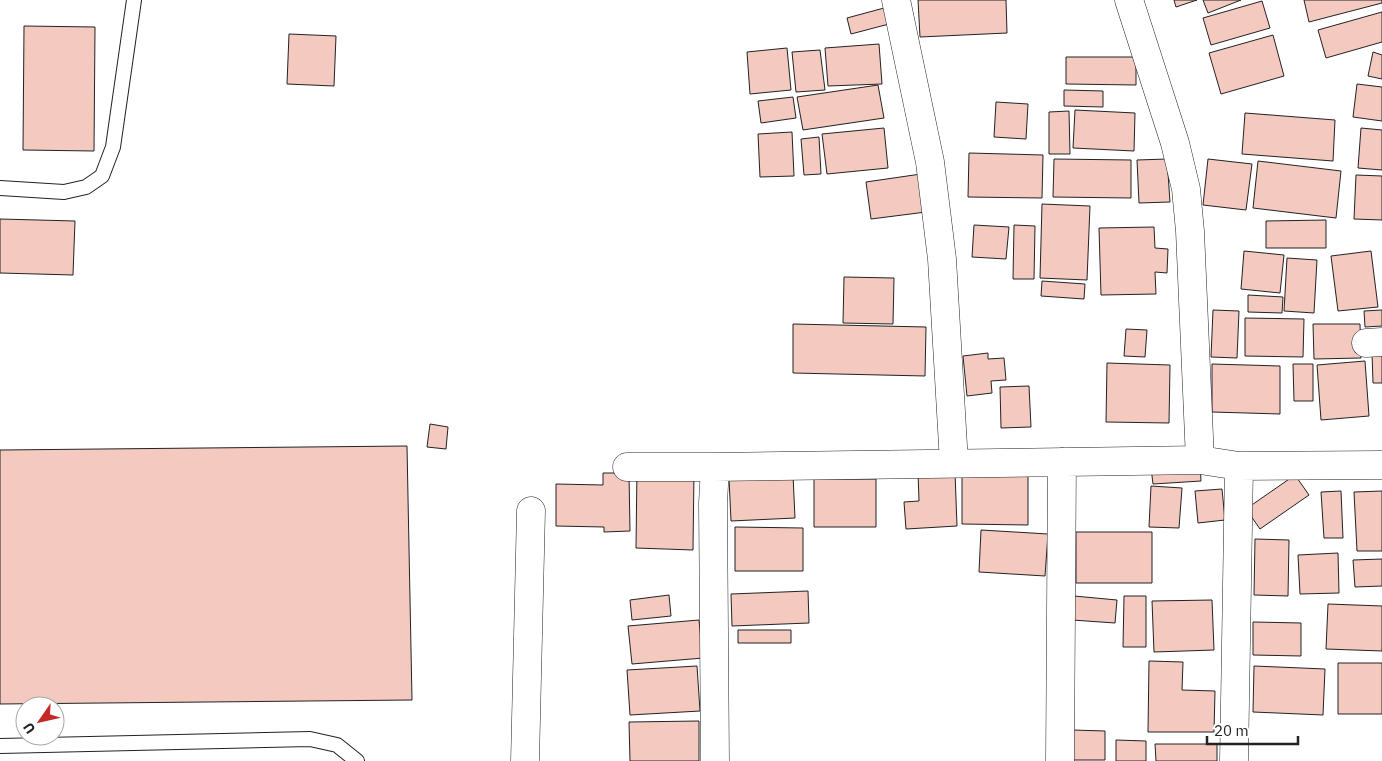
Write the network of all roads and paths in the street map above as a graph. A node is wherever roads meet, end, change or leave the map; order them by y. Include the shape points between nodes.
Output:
1 (134, 0) edge
2 (896, 0) edge
3 (1129, 0) edge
4 (0, 188) edge
5 (1200, 460) junction
6 (1062, 462) junction
7 (954, 463) junction
8 (1382, 465) edge
9 (1239, 466) junction
10 (627, 467) dead end
11 (715, 467) junction
12 (531, 511) dead end
13 (0, 746) edge
14 (357, 761) edge
15 (525, 761) edge
16 (715, 761) edge
17 (1060, 761) edge
18 (1234, 761) edge

1 - 4 lane via 113,147 102,176 86,187 64,192
2 - 7 street via 931,172 942,259
3 - 5 street via 1175,143 1186,190
5 - 6 street
5 - 9 street
6 - 7 street
6 - 17 street
7 - 11 street
8 - 9 street
9 - 18 street
10 - 11 street
11 - 16 street
12 - 15 street
13 - 14 lane via 310,739 336,745

